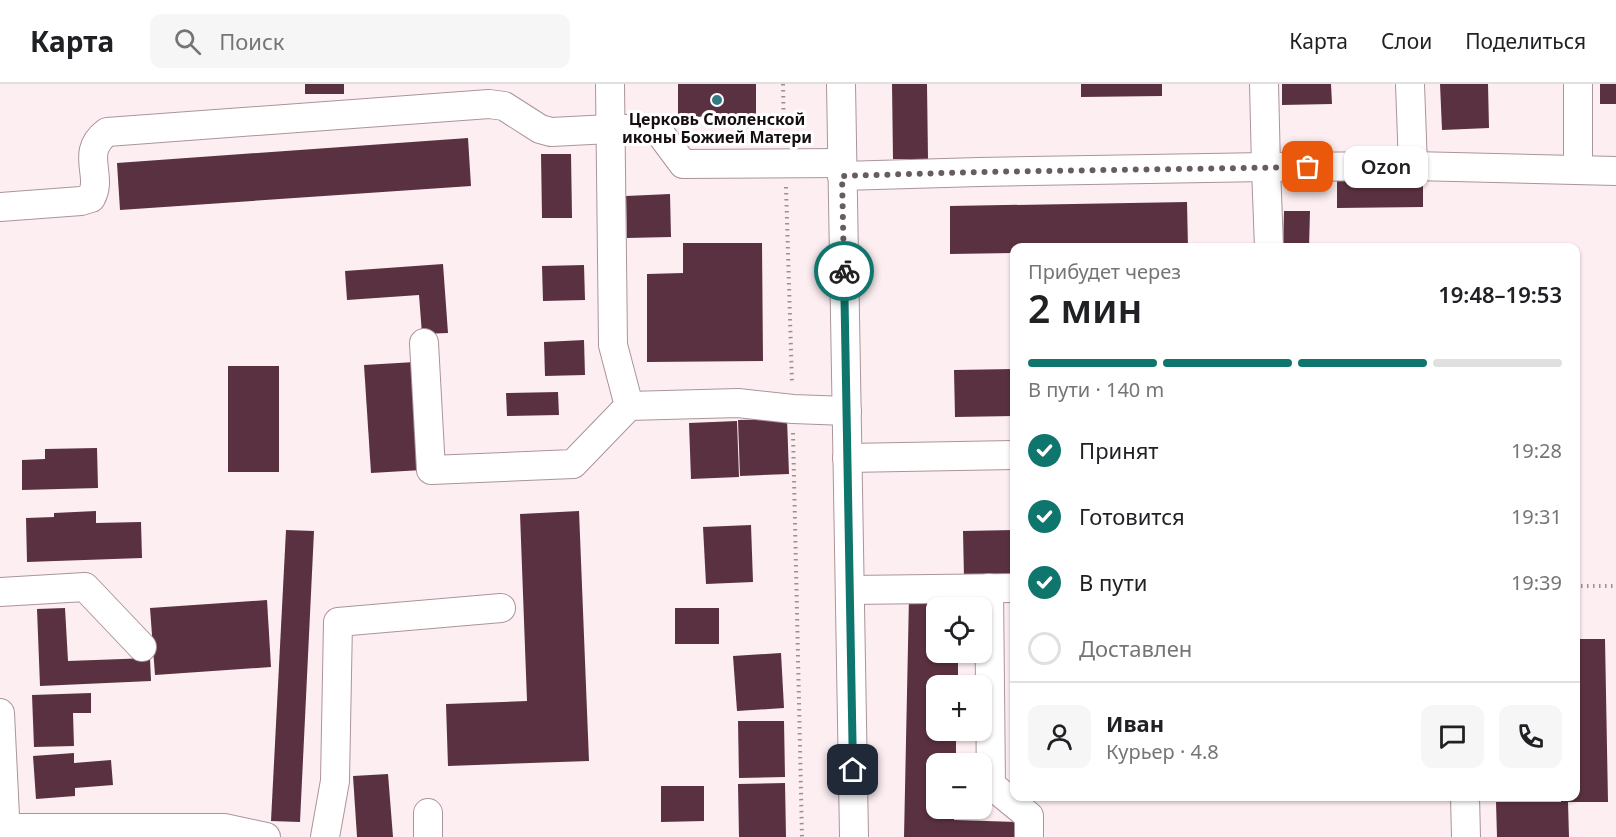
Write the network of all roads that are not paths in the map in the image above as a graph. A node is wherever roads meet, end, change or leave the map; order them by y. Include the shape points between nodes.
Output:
1 (610, 84) edge
2 (841, 84) edge
3 (1264, 84) edge
4 (1410, 84) edge
5 (1578, 84) edge
6 (610, 129) junction
7 (1413, 166) junction
8 (1266, 167) junction
9 (842, 170) junction
10 (1578, 170) junction
11 (1616, 171) edge
12 (0, 207) edge
13 (1269, 243) edge
14 (424, 342) dead end
15 (629, 406) junction
16 (847, 411) junction
17 (1010, 455) edge
18 (848, 458) junction
19 (1001, 588) edge
20 (850, 590) junction
21 (0, 592) edge
22 (501, 608) dead end
23 (142, 647) dead end
24 (1002, 694) edge
25 (0, 713) edge
26 (1, 776) edge
27 (1010, 800) edge
28 (1011, 801) edge
29 (1465, 801) edge
30 (178, 832) edge
31 (6, 833) edge
32 (266, 837) edge
33 (325, 837) edge
34 (855, 837) edge
35 (1029, 837) edge
36 (1466, 837) edge

1 - 6 street
2 - 9 street
3 - 8 street
4 - 7 street
5 - 10 street
6 - 9 street via 657,129 683,164 785,163
6 - 12 street via 551,132 504,106 489,104 107,132 93,150 95,191 91,198
6 - 15 street via 613,345
7 - 8 street
7 - 10 street
8 - 9 street
8 - 13 street
9 - 16 street
10 - 11 street
14 - 15 street via 431,470 573,464
15 - 16 street via 738,403
16 - 18 street
17 - 18 street
18 - 20 street
19 - 20 street
19 - 24 street
20 - 34 street
21 - 23 street via 85,587
22 - 33 street via 338,622 335,781
24 - 27 street via 991,785
25 - 26 street
26 - 31 street
28 - 35 street via 1029,816
29 - 36 street
30 - 31 street
30 - 32 street via 224,828

